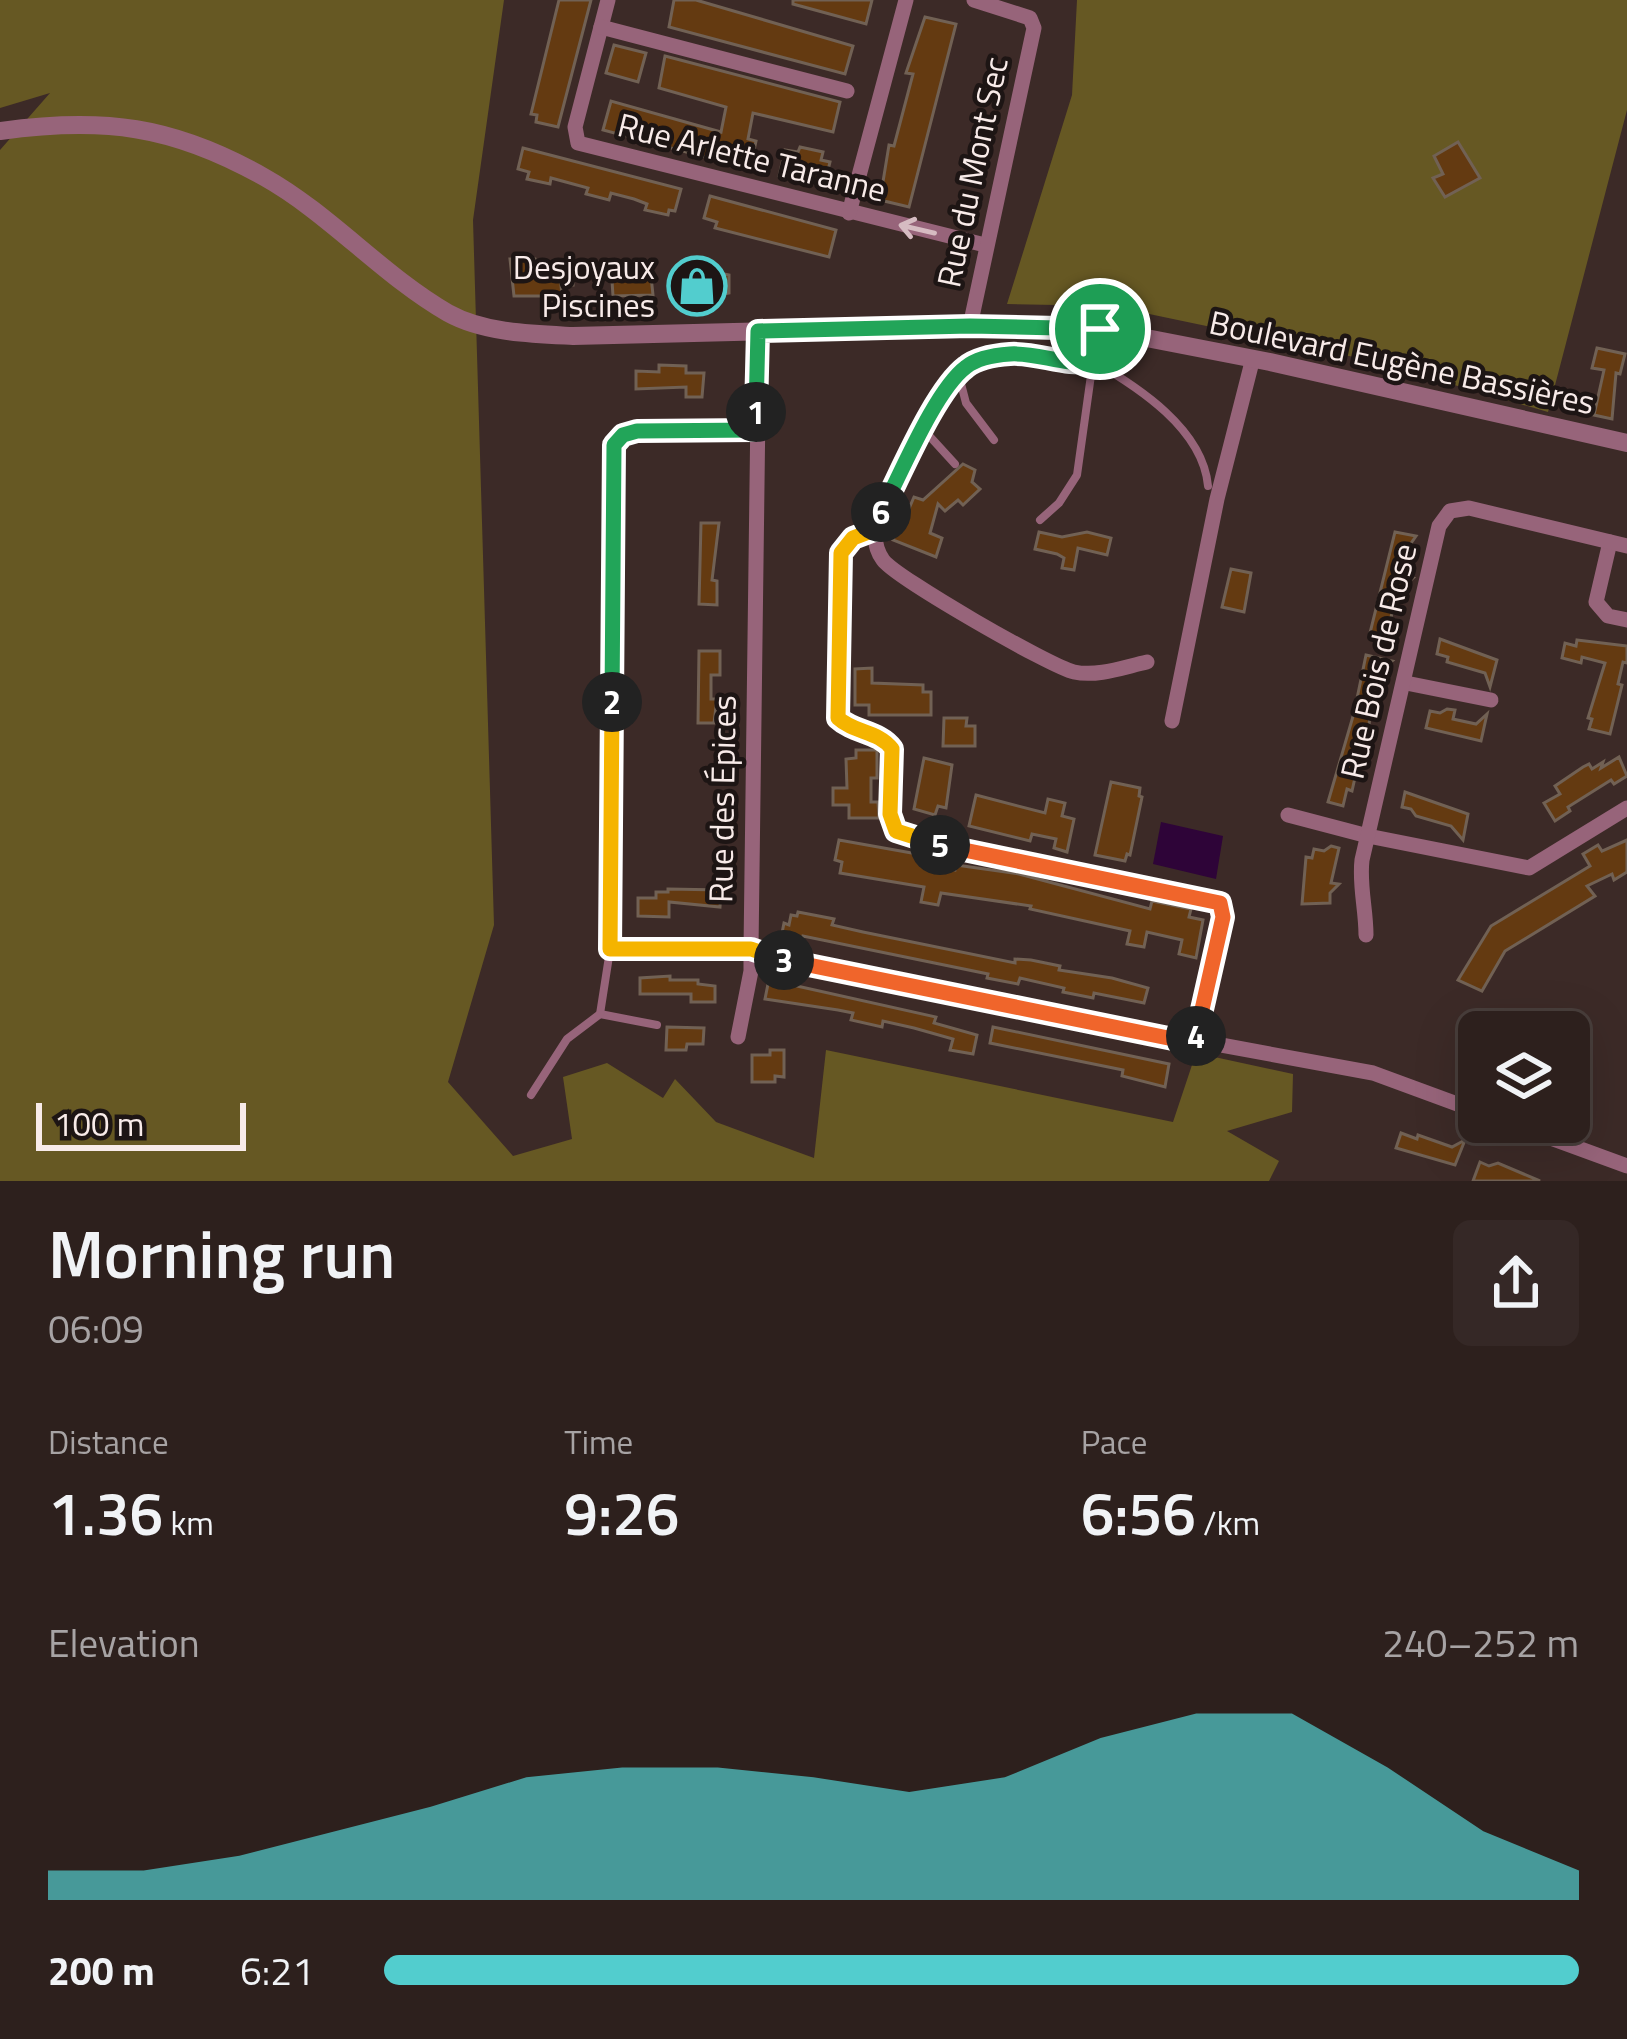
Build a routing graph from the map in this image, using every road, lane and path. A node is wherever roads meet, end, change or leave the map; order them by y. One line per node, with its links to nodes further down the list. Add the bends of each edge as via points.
1 (608, 0): 4 (street, Rue Arlette Taranne)
2 (906, 0): 7 (street)
3 (974, 0): 8 (street, Rue du Mont Sec, via 1030,18 1034,28)
4 (602, 26): 5 (street); 7 (street, Rue Arlette Taranne, via 575,127 578,143)
5 (847, 91)
6 (0, 131): 11 (street, Boulevard Eugène Bassières, via 91,123 204,147 267,179 451,315 515,333)
7 (848, 213): 8 (street, Rue Arlette Taranne, one-way to 7)
8 (985, 245): 9 (street, Rue du Mont Sec)
9 (970, 326): 10 (street, Boulevard Eugène Bassières); 11 (street, Boulevard Eugène Bassières)
10 (1100, 329): 12 (street, Boulevard Eugène Bassières); 13 (street)
11 (758, 331): 16 (street, Rue des Épices)
12 (1252, 358): 18 (street, Boulevard Eugène Bassières); 28 (street)
13 (1093, 361): 14 (street, via 1024,353 995,356); 20 (lane, via 1169,417 1192,442); 21 (lane, via 1077,475)
14 (959, 374): 15 (street); 17 (lane, via 966,403)
15 (922, 428): 19 (lane); 22 (street)
16 (756, 430): 33 (street, via 637,431 614,445); 34 (street, Rue des Épices)
17 (994, 440)
18 (1627, 443)
19 (956, 464)
20 (1208, 486)
21 (1040, 520)
22 (874, 530): 25 (street, via 884,561 1036,656 1093,674); 38 (street, via 841,553 837,712 842,723 892,749 896,831 1220,903)
23 (1618, 544): 24 (street, via 1596,602 1608,616); 26 (street, Rue Bois de Rose, via 1469,508 1450,512 1439,526)
24 (1627, 620)
25 (1147, 662)
26 (1406, 682): 27 (street); 31 (street, Rue Bois de Rose)
27 (1492, 700)
28 (1172, 721)
29 (1627, 808): 31 (street, via 1529,868)
30 (1288, 815): 31 (street)
31 (1368, 836): 32 (street, Rue Bois de Rose, via 1360,879)
32 (1366, 935)
33 (610, 949): 34 (street); 35 (lane)
34 (751, 949): 37 (street); 38 (street, Rue des Épices)
35 (600, 1014): 36 (lane); 39 (lane, via 566,1040)
36 (656, 1025)
37 (738, 1037)
38 (1194, 1040): 40 (street, Rue des Épices, via 1373,1073)
39 (531, 1095)
40 (1458, 1104)
41 (1564, 1143): 42 (street)
42 (1627, 1166)

